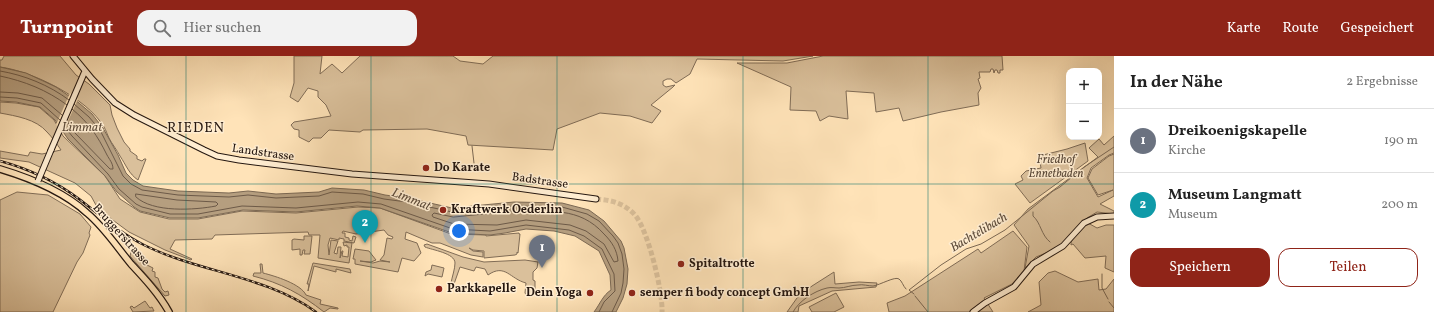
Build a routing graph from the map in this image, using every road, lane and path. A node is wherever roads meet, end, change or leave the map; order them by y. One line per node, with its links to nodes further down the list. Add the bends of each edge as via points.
1 (73, 56): 2 (main road, Landstrasse)
2 (85, 71): 4 (main road, bridge); 5 (main road, Landstrasse, via 123,108 217,156 335,172)
3 (0, 169): 4 (main road, Bruggerstrasse)
4 (37, 182): 8 (main road, Bruggerstrasse, via 87,212 147,282)
5 (484, 184): 6 (main road, Badstrasse)
6 (595, 199)
7 (1114, 216): 9 (main road, via 1097,217 1084,223 1063,246 1033,264 1014,286)
8 (169, 312)
9 (973, 312)

